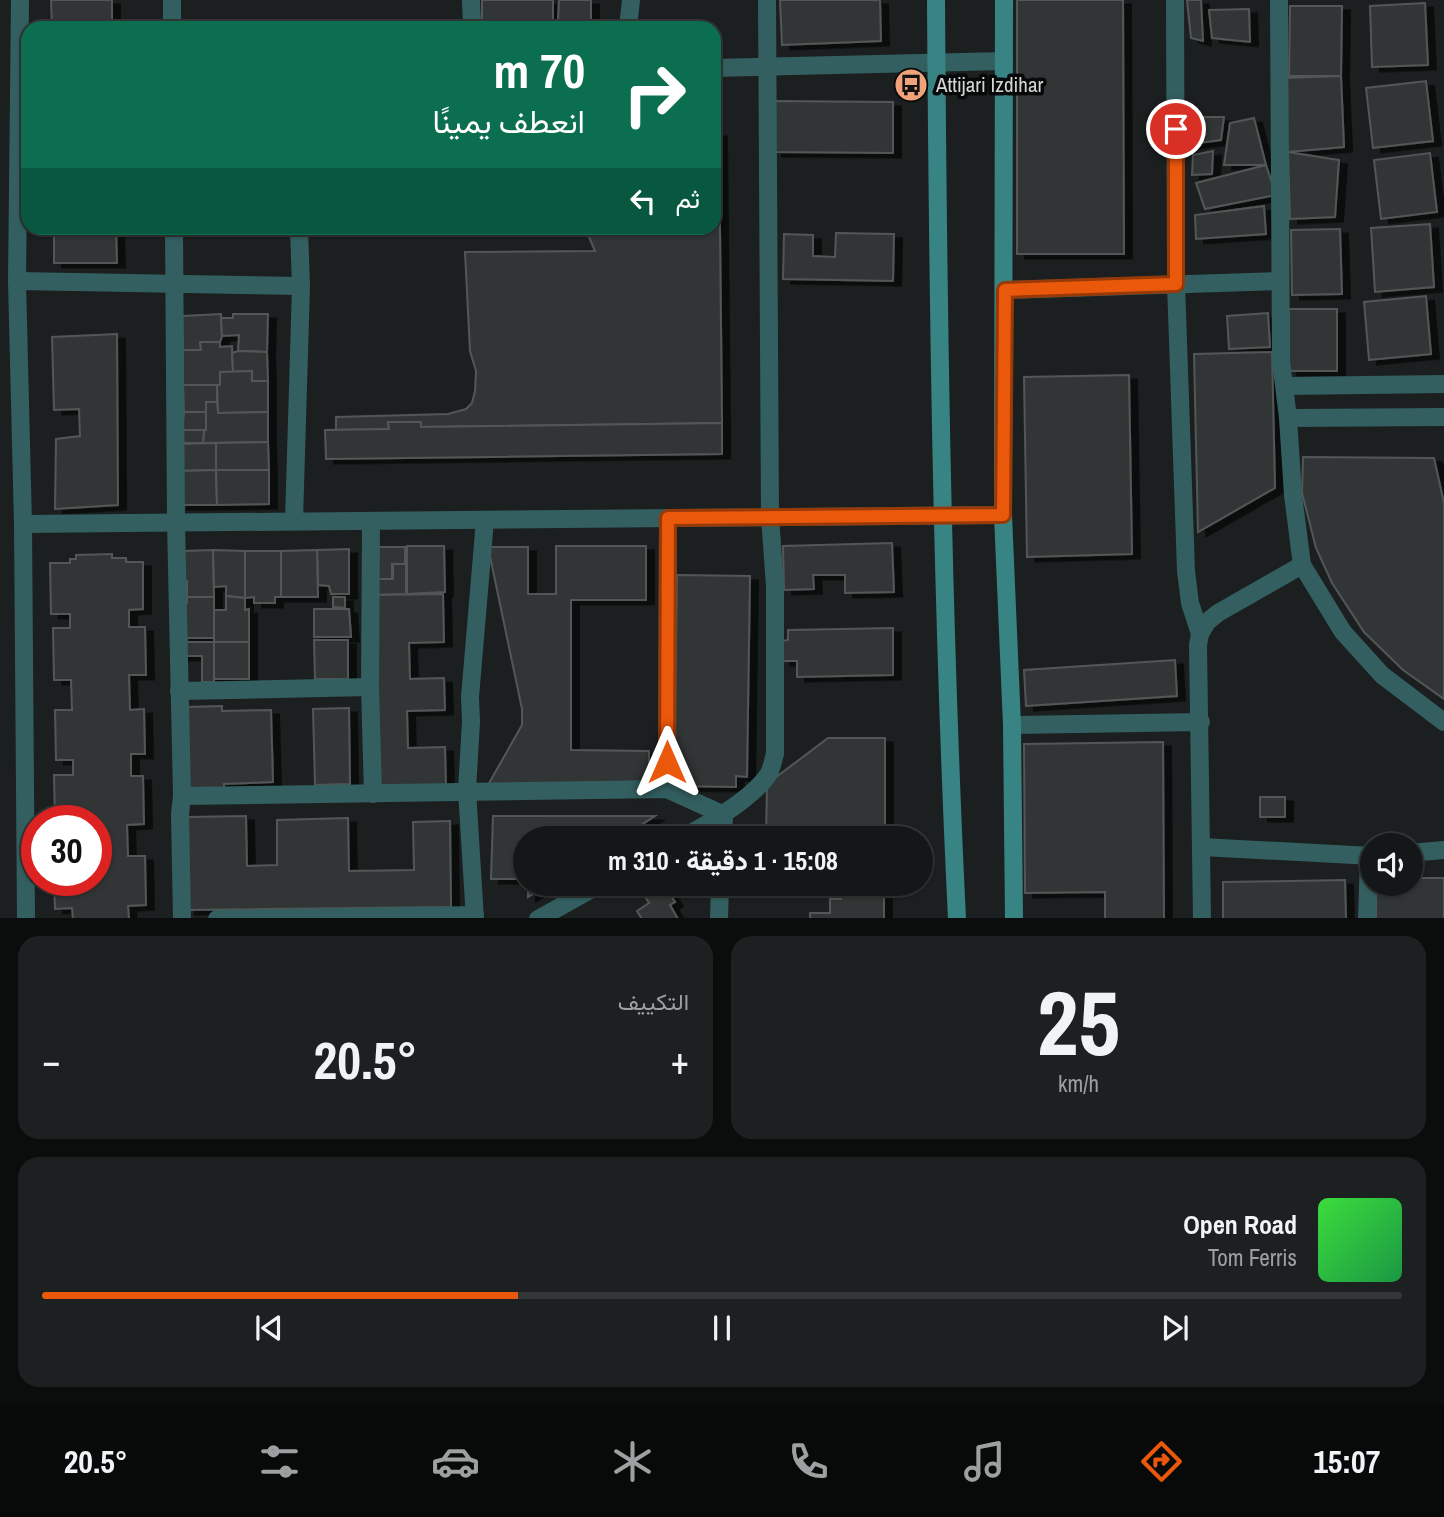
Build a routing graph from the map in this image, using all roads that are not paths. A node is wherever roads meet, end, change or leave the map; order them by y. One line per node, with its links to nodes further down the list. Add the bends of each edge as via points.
1 (20, 0): 19 (street)
2 (172, 0): 10 (street)
3 (471, 0): 11 (street)
4 (631, 0): 12 (street)
5 (767, 0): 15 (street)
6 (936, 0): 13 (main road)
7 (1004, 0): 14 (main road)
8 (1175, 0): 22 (street)
9 (1279, 0): 20 (street)
10 (173, 21)
11 (471, 21)
12 (629, 21)
13 (936, 61): 14 (street); 15 (street); 29 (main road)
14 (1004, 61): 24 (main road)
15 (767, 67): 16 (street); 31 (street)
16 (721, 68)
17 (174, 235): 21 (street)
18 (299, 235): 23 (street)
19 (18, 281): 21 (street); 37 (street)
20 (1280, 281): 22 (street); 26 (street)
21 (174, 284): 23 (street); 36 (street)
22 (1176, 284): 24 (street); 39 (street, via 1187,587)
23 (301, 286): 35 (street)
24 (1005, 290): 30 (main road)
25 (1444, 384): 26 (street)
26 (1285, 386): 28 (street)
27 (1444, 417): 28 (street)
28 (1288, 418): 38 (street)
29 (941, 515): 30 (street); 31 (street); 65 (main road)
30 (1003, 515): 44 (main road)
31 (771, 517): 32 (street); 49 (street, via 775,754 769,774)
32 (668, 518): 33 (street); 45 (street)
33 (485, 520): 34 (street); 46 (street)
34 (371, 521): 35 (street); 40 (street)
35 (294, 522): 36 (street)
36 (176, 523): 37 (street); 41 (street)
37 (23, 524): 60 (street)
38 (1302, 565): 39 (street, via 1218,612); 43 (street, via 1343,632 1382,675)
39 (1200, 634): 42 (street)
40 (370, 687): 41 (street); 47 (street)
41 (179, 691): 48 (street)
42 (1201, 722): 44 (street); 52 (street)
43 (1444, 722)
44 (1012, 725): 66 (main road)
45 (667, 789): 46 (street); 49 (street)
46 (467, 790): 47 (street); 59 (street)
47 (373, 794): 48 (street)
48 (182, 796): 61 (street)
49 (724, 815): 50 (street); 51 (street)
50 (704, 826)
51 (724, 826)
52 (1202, 846): 55 (street); 67 (street)
53 (1444, 850): 54 (street)
54 (1423, 852)
55 (1360, 855)
56 (579, 896): 63 (street)
57 (720, 896): 64 (street)
58 (1368, 896): 68 (street)
59 (475, 917): 62 (street)
60 (26, 918)
61 (182, 918)
62 (346, 918)
63 (540, 918)
64 (719, 918)
65 (957, 918)
66 (1013, 918)
67 (1202, 918)
68 (1367, 918)

